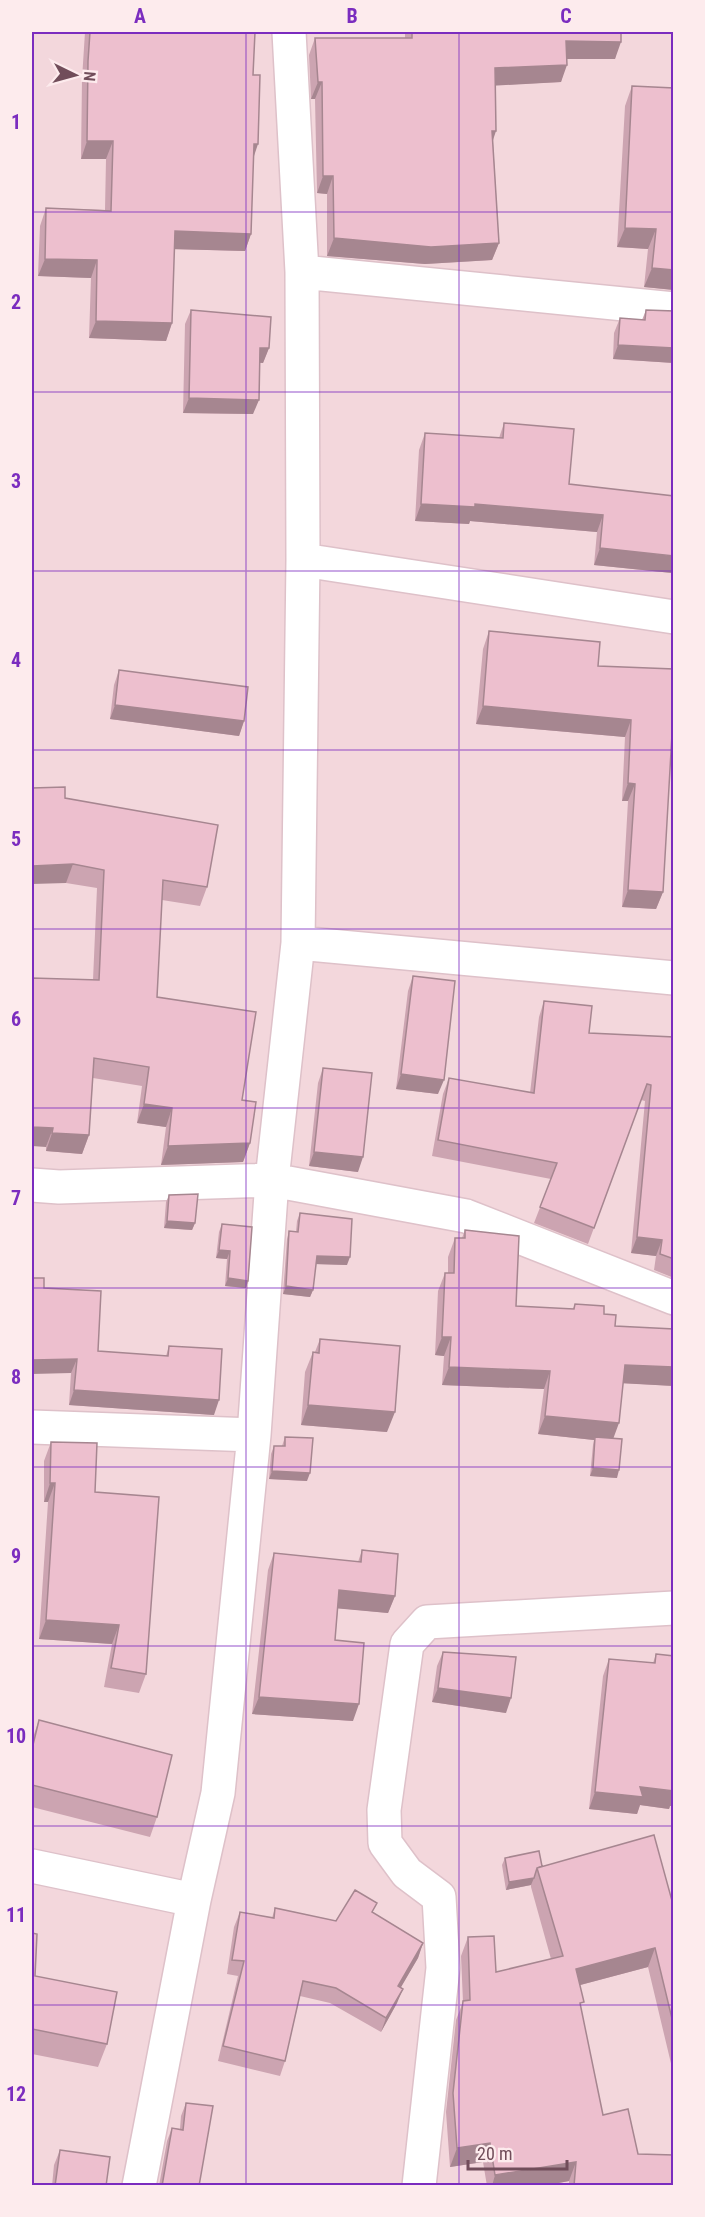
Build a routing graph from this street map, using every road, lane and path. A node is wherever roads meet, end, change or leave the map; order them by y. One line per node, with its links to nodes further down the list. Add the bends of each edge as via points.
1 (289, 32): 2 (street)
2 (302, 272): 3 (street); 4 (street)
3 (674, 309)
4 (303, 560): 5 (street); 6 (street)
5 (674, 617)
6 (298, 943): 7 (street); 8 (street)
7 (674, 978)
8 (272, 1180): 9 (street); 10 (street, via 466,1216); 12 (street)
9 (32, 1185)
10 (674, 1298)
11 (32, 1427): 12 (street)
12 (254, 1435): 15 (street, via 218,1793)
13 (674, 1608): 17 (street, via 427,1622 407,1644 384,1809 385,1843 407,1873 440,1898 443,1968)
14 (32, 1866): 15 (street)
15 (194, 1900): 16 (street)
16 (139, 2186)
17 (419, 2186)

